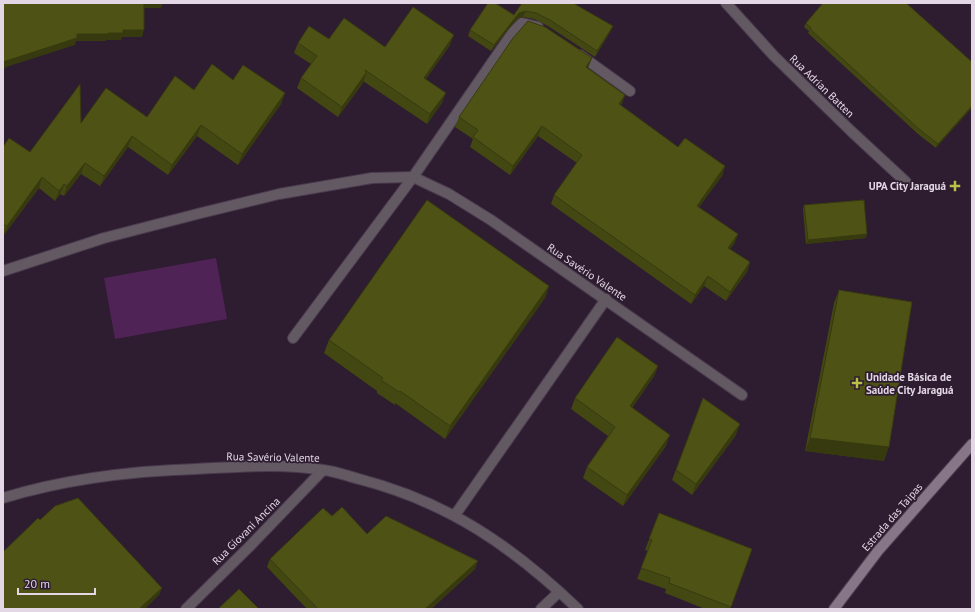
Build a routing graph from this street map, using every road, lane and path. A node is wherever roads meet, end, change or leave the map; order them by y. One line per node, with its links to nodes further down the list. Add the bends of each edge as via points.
1 (725, 4): 6 (street, Rua Adrian Batten, via 850,131)
2 (550, 34): 5 (street, via 533,25 522,23 504,44)
3 (572, 49): 4 (street)
4 (630, 91)
5 (413, 177): 7 (street, Rua Savério Valente, via 372,178 279,194 104,238); 8 (street, Rua Savério Valente, via 449,194 491,220); 9 (street)
6 (906, 182)
7 (3, 271)
8 (606, 299): 10 (street, Rua Savério Valente); 14 (street)
9 (293, 338)
10 (742, 395)
11 (972, 444): 19 (main road, Estrada das Taipas, via 878,551)
12 (323, 470): 13 (street, Rua Savério Valente, via 229,467 127,472 32,489); 14 (street, Rua Savério Valente, via 414,496); 16 (street, Rua Giovani Ancina)
13 (3, 498)
14 (455, 515): 15 (street, Rua Savério Valente, via 524,562)
15 (559, 592): 17 (street); 18 (street, Rua Savério Valente)
16 (186, 609)
17 (542, 609)
18 (578, 609)
19 (834, 609)

